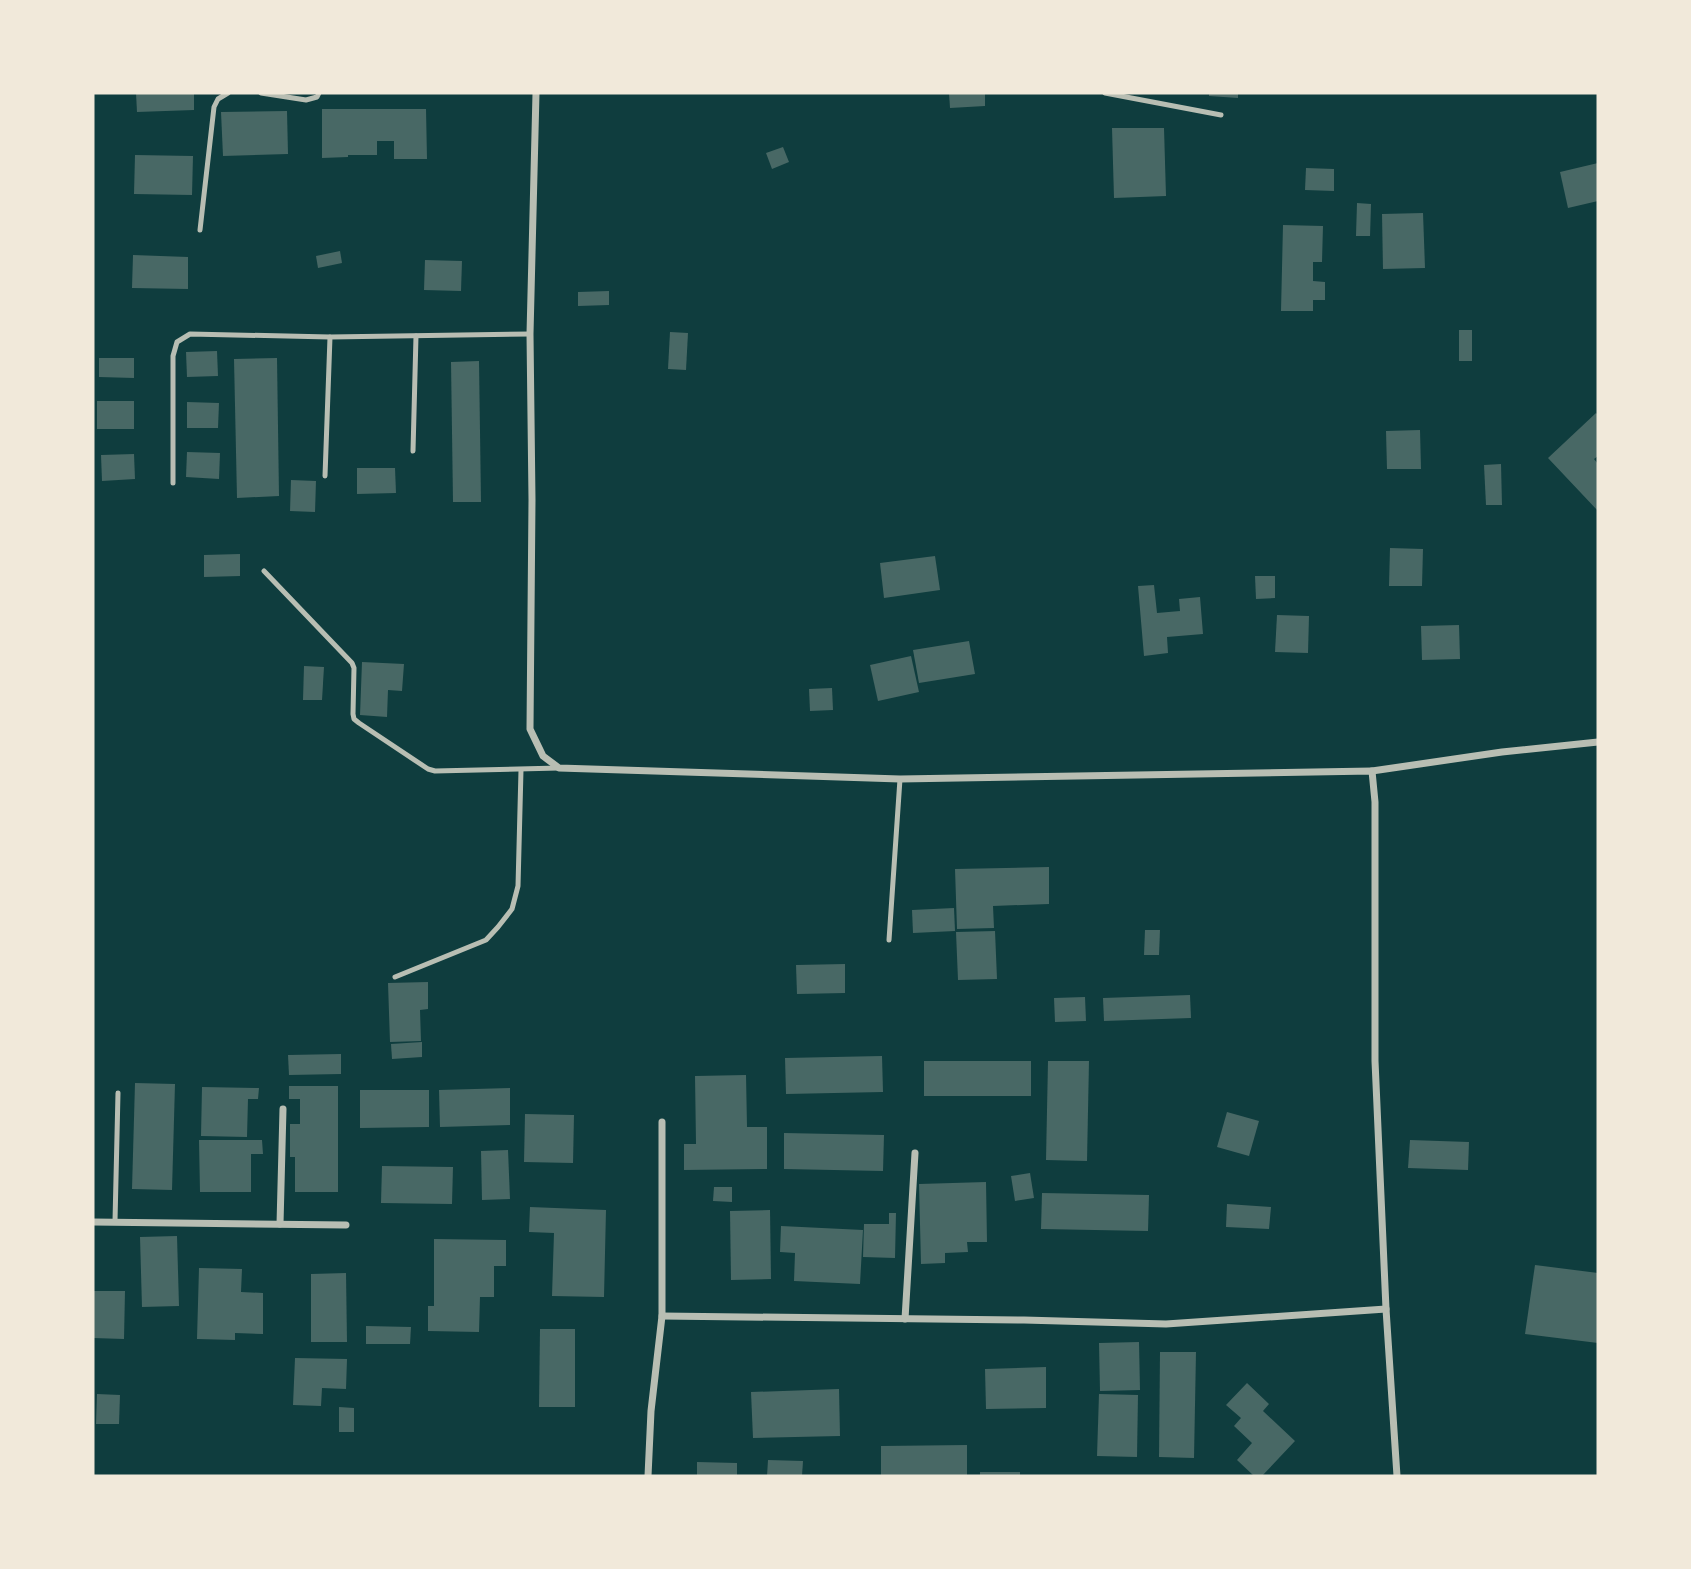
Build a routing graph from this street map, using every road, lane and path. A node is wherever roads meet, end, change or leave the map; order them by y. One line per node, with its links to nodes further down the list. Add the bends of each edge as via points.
1 (228, 93): 7 (lane, via 214,107)
2 (261, 93): 3 (lane, via 306,100)
3 (319, 93)
4 (536, 93): 8 (street)
5 (1105, 93): 6 (lane)
6 (1221, 116)
7 (200, 230)
8 (530, 334): 9 (lane); 16 (street, via 530,729 543,756)
9 (416, 336): 10 (lane); 11 (lane)
10 (330, 337): 12 (lane); 13 (lane, via 190,334 177,342 173,356)
11 (413, 451)
12 (325, 476)
13 (173, 483)
14 (264, 571): 17 (lane, via 352,663 353,714 359,723 435,771)
15 (1598, 742): 18 (street)
16 (559, 768): 17 (lane); 19 (street)
17 (521, 769): 21 (lane, via 518,886 512,909 486,940)
18 (1372, 771): 19 (street); 30 (street, via 1375,1061)
19 (900, 779): 20 (lane)
20 (890, 940)
21 (395, 977)
22 (118, 1093): 26 (lane)
23 (282, 1109): 28 (street)
24 (662, 1122): 31 (street)
25 (915, 1153): 32 (street)
26 (115, 1221): 27 (street); 28 (street)
27 (93, 1222)
28 (280, 1224): 29 (street)
29 (346, 1225)
30 (1386, 1309): 32 (street, via 1166,1324); 34 (street)
31 (662, 1316): 32 (street); 33 (street)
32 (905, 1319)
33 (648, 1476)
34 (1397, 1476)

